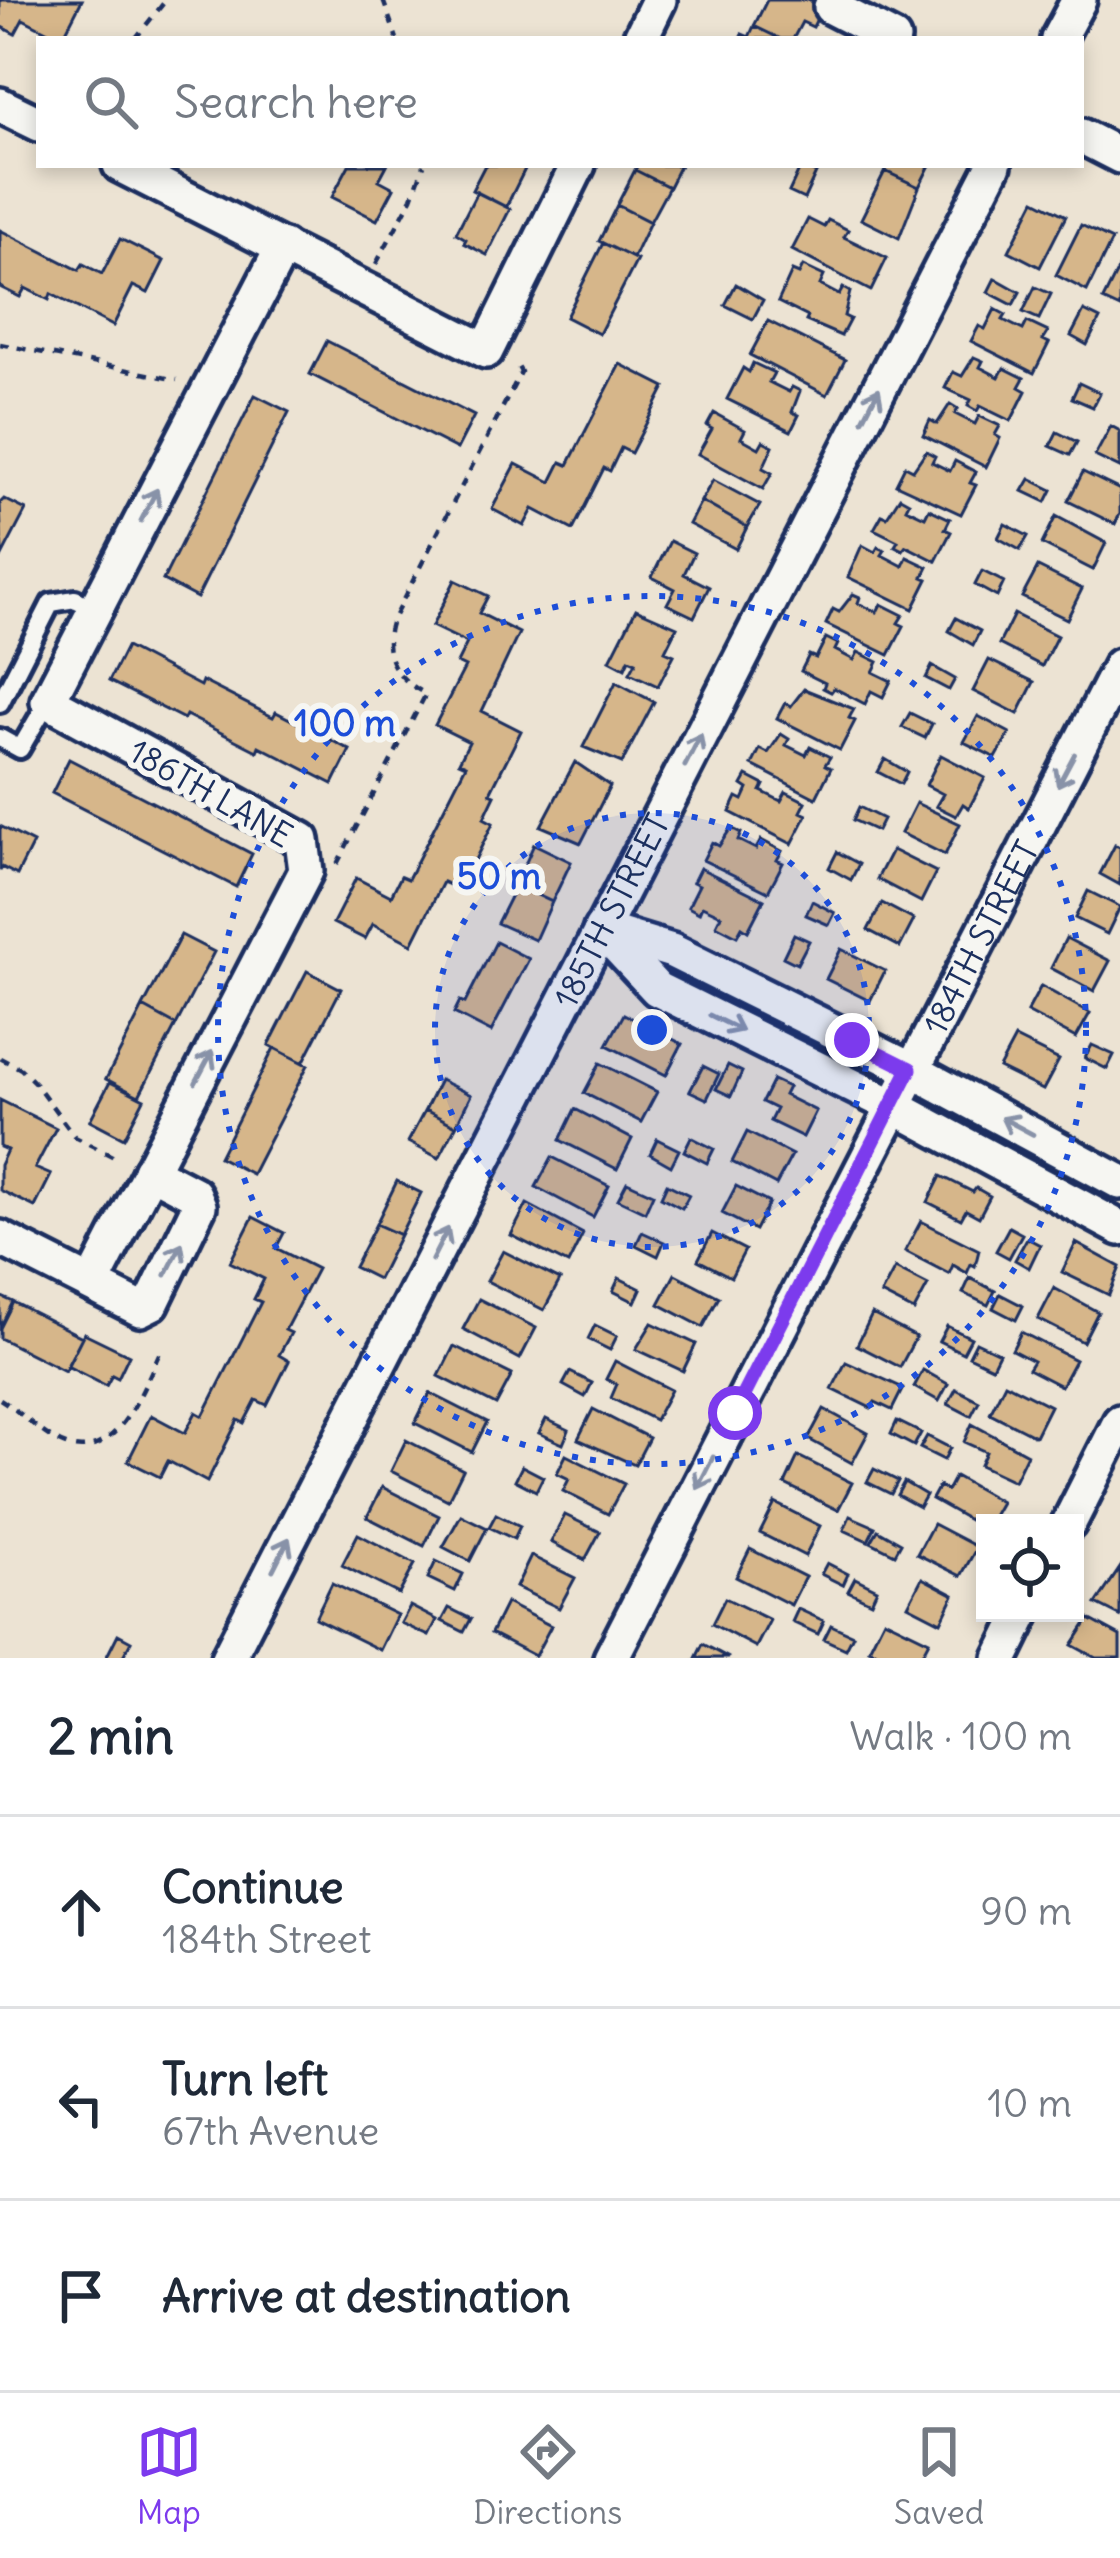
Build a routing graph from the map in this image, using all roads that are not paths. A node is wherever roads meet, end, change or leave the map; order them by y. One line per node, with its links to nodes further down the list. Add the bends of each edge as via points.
1 (659, 0): 4 (street)
2 (1078, 0): 6 (street)
3 (831, 7): 5 (street)
4 (641, 36)
5 (887, 36)
6 (1060, 36)
7 (0, 105): 8 (street)
8 (36, 123)
9 (1084, 138): 10 (street)
10 (1120, 156)
11 (126, 168): 14 (street)
12 (576, 168): 14 (street, via 485,351)
13 (992, 168): 20 (street, 185TH STREET, one-way to 13)
14 (283, 247): 15 (street, one-way to 14)
15 (95, 609): 17 (street); 18 (lane, via 75,599 51,603)
16 (1120, 666): 21 (street, 184TH STREET, one-way to 21)
17 (48, 701): 19 (lane, via 20,749); 23 (street, 186TH LANE, one-way to 17, via 306,871 302,841)
18 (0, 703)
19 (0, 738)
20 (602, 929): 21 (street, via 672,951); 22 (street, one-way to 22, via 657,989); 31 (street, 185TH STREET, one-way to 20)
21 (910, 1069): 22 (street, 184TH STREET); 24 (street, one-way to 21)
22 (891, 1105): 25 (street); 32 (street, 184TH STREET, one-way to 32)
23 (140, 1168): 27 (street, 186TH LANE); 27 (street, one-way to 23, via 140,1309 152,1304 199,1206 194,1194)
24 (1120, 1181)
25 (1120, 1228)
26 (0, 1238): 27 (street)
27 (92, 1284)
28 (1120, 1422): 29 (street)
29 (1074, 1514)
30 (1018, 1622): 33 (street)
31 (228, 1658)
32 (611, 1658)
33 (1000, 1658)

